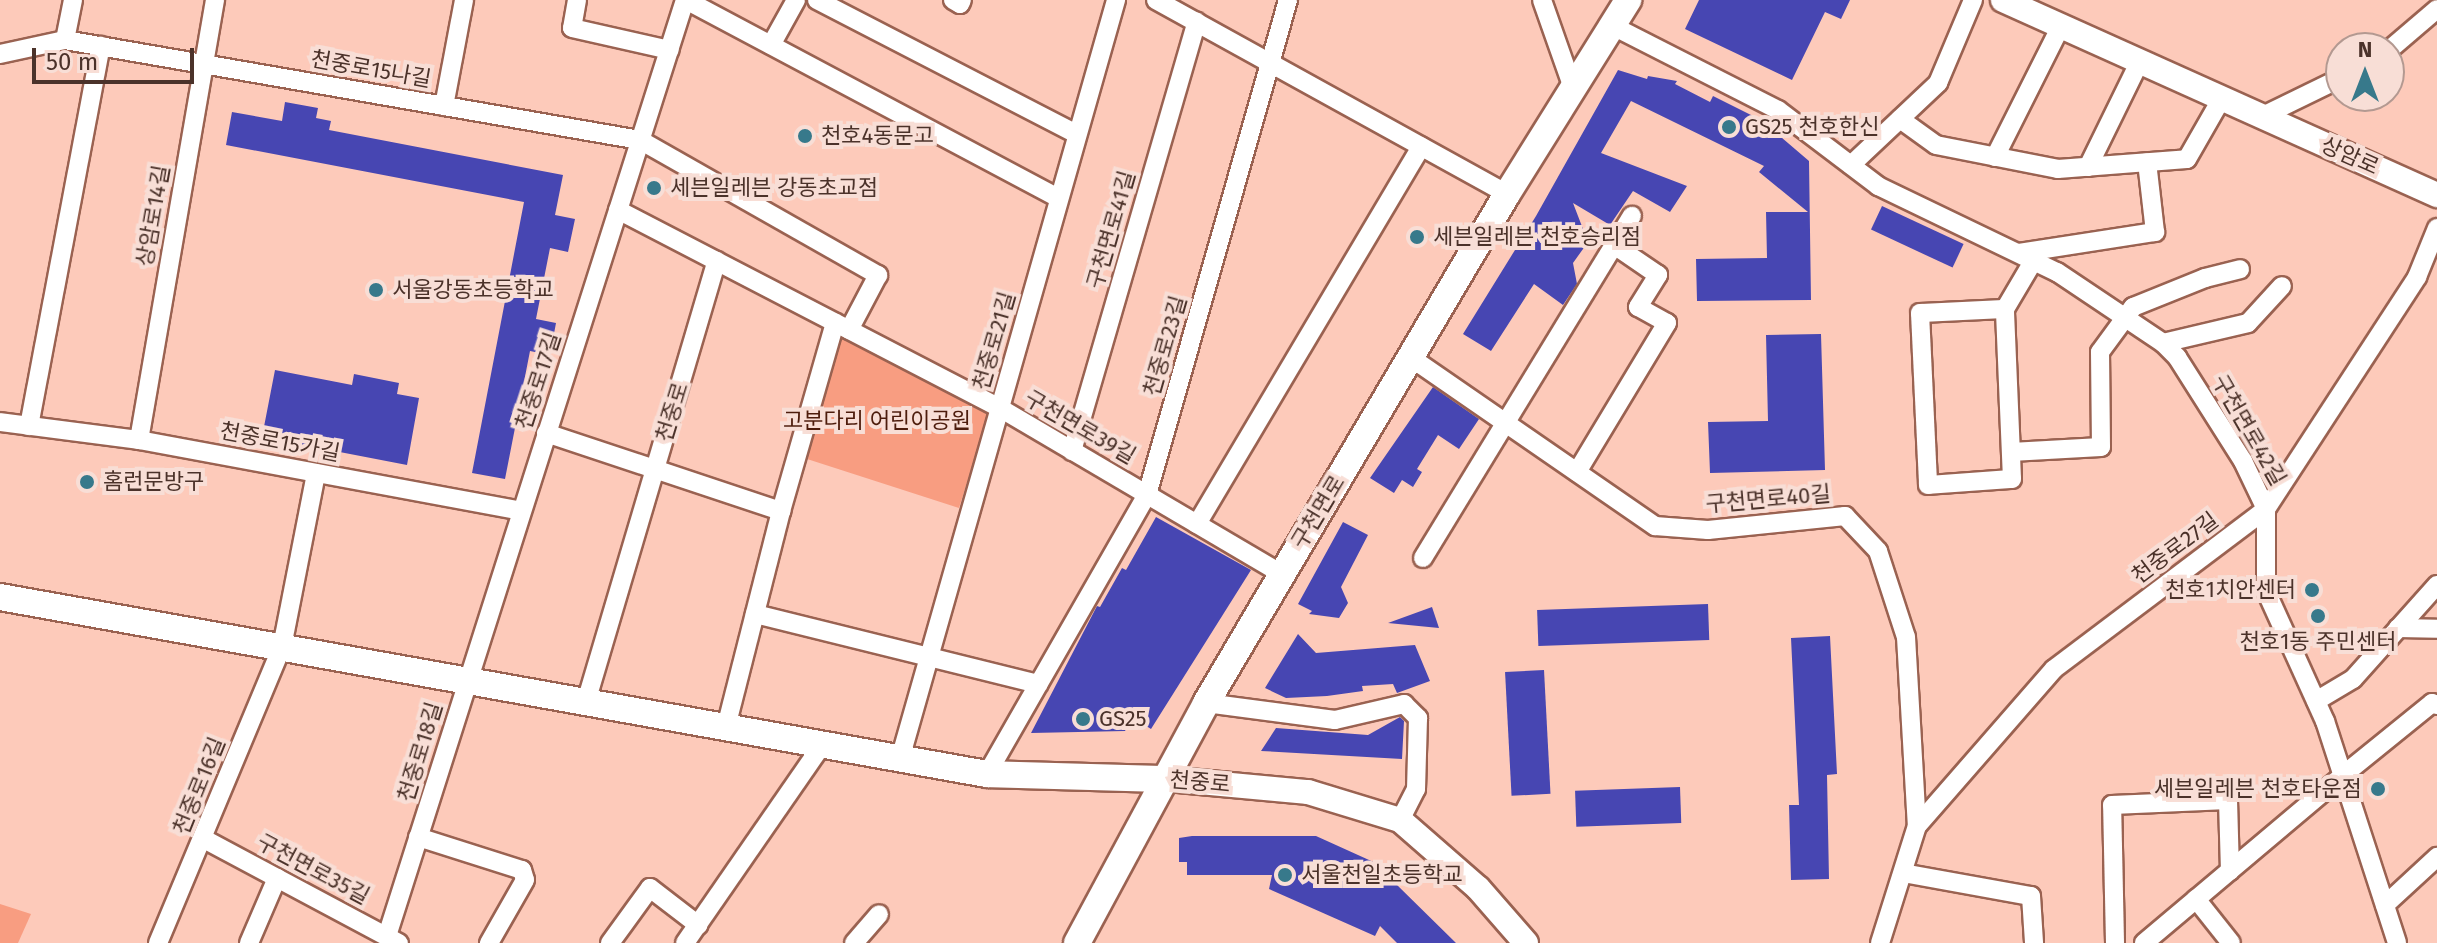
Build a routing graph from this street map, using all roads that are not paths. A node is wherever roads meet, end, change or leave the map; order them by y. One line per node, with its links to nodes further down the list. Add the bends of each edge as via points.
1 (73, 0): 22 (street)
2 (215, 0): 29 (street, 상암로14길)
3 (464, 0): 33 (street)
4 (577, 0): 25 (street, via 572,28)
5 (686, 0): 23 (street, 천중로17길); 25 (street, 천중로17길)
6 (796, 0): 23 (street)
7 (817, 0): 36 (street)
8 (953, 0): 9 (street)
9 (962, 0)
10 (1116, 0): 36 (street, 천중로21길)
11 (1156, 0): 18 (street)
12 (1288, 0): 28 (street, 천중로23길)
13 (1542, 0): 31 (street)
14 (1628, 0): 19 (main road, 구천면로)
15 (1973, 0): 35 (street, via 1938,83)
16 (2003, 0): 20 (street, 상암로)
17 (2437, 9): 21 (street)
18 (1197, 22): 28 (street); 65 (street, 구천면로41길)
19 (1613, 26): 31 (main road, 구천면로); 41 (street, 구천면로42길, via 1778,110)
20 (2061, 26): 27 (street, 상암로); 39 (street)
21 (2405, 36)
22 (65, 40): 24 (street, 천중로15나길); 26 (street, 천중로15나길)
23 (771, 45): 45 (street, 천중로17길)
24 (101, 46): 29 (street, 천중로15나길); 62 (street)
25 (670, 50): 37 (street, 천중로17길)
26 (0, 54)
27 (2140, 61): 32 (street, 상암로); 42 (street)
28 (1270, 63): 38 (street); 70 (street, 천중로23길)
29 (203, 64): 33 (street, 천중로15나길); 64 (street, 상암로14길)
30 (2325, 86): 34 (street)
31 (1573, 88): 44 (main road, 구천면로)
32 (2222, 98): 34 (street, 상암로); 40 (street, via 2187,159)
33 (444, 106): 37 (street, 천중로15나길)
34 (2263, 116): 43 (street, 상암로)
35 (1900, 119): 39 (street, via 1936,145); 41 (street)
36 (1077, 134): 45 (street, 천중로21길)
37 (640, 140): 46 (street, 천중로17길); 56 (street, via 878,275)
38 (1421, 146): 44 (street); 74 (street)
39 (1995, 157): 42 (street, via 2058,169)
40 (2147, 162): 42 (street); 50 (street, via 2155,232)
41 (1851, 165): 50 (street, 구천면로42길, via 1878,186)
42 (2088, 167)
43 (2436, 193)
44 (1507, 194): 58 (main road, 구천면로)
45 (1059, 198): 59 (street, 천중로21길)
46 (618, 210): 51 (street, 구천면로39길); 63 (street, 천중로17길)
47 (1632, 216): 49 (street)
48 (2437, 228): 71 (street, 천중로27길, via 2417,277)
49 (1614, 245): 60 (street); 68 (street, via 1658,275 1638,307 1667,323)
50 (2026, 257): 54 (street); 55 (street, 구천면로42길)
51 (717, 261): 56 (street, 구천면로39길); 67 (street, 천중로)
52 (2240, 269): 55 (street, via 2133,307)
53 (2282, 286): 57 (street, via 2248,323)
54 (2005, 309): 66 (street); 66 (street, via 1920,313 1928,485 2012,479)
55 (2124, 319): 57 (street, 구천면로42길); 66 (street, via 2100,352 2101,447)
56 (842, 326): 59 (street, 구천면로39길); 73 (street)
57 (2163, 343): 71 (street, 구천면로42길, via 2243,461)
58 (1410, 357): 60 (street, 구천면로40길); 76 (main road, 구천면로)
59 (1000, 408): 65 (street, 구천면로39길); 83 (street, 천중로21길)
60 (1504, 421): 68 (street, 구천면로40길); 75 (street)
61 (0, 422): 62 (street, 천중로15가길)
62 (29, 426): 64 (street, 천중로15가길)
63 (546, 433): 67 (street); 72 (street, 천중로17길)
64 (139, 440): 69 (street, 천중로15가길)
65 (1072, 451): 70 (street, 구천면로39길)
66 (2011, 452)
67 (654, 470): 73 (street); 87 (street, 천중로)
68 (1577, 472): 97 (street, 구천면로40길, via 1655,526 1708,530 1845,516 1878,551 1906,637)
69 (316, 473): 72 (street, 천중로15가길); 82 (street)
70 (1147, 495): 74 (street, 구천면로39길); 85 (street, 천중로23길)
71 (2266, 509): 86 (street, 구천면로42길, via 2266,591); 97 (street, 천중로27길, via 2054,669)
72 (521, 511): 84 (street, 천중로17길)
73 (781, 511): 79 (street)
74 (1197, 524): 76 (street, 구천면로39길)
75 (1423, 558)
76 (1282, 574): 88 (main road, 구천면로)
77 (2437, 585): 80 (street)
78 (0, 597): 82 (main road, 천중로)
79 (755, 614): 83 (street); 90 (street)
80 (2398, 628): 81 (street); 86 (street, via 2353,679)
81 (2437, 629)
82 (282, 647): 84 (main road, 천중로); 99 (street, 천중로16길)
83 (930, 655): 85 (street); 92 (street, 천중로21길)
84 (467, 681): 87 (main road, 천중로); 98 (street, 천중로18길)
85 (1038, 684): 93 (street, 천중로23길)
86 (2316, 701): 94 (street, 구천면로42길)
87 (586, 702): 90 (main road, 천중로)
88 (1206, 703): 95 (main road, 구천면로); 96 (street, via 1335,720 1404,704 1418,718 1417,775 1416,789)
89 (2437, 705): 94 (street, via 2432,703)
90 (726, 727): 91 (main road, 천중로)
91 (822, 745): 92 (main road, 천중로); 107 (street)
92 (900, 759): 93 (main road, 천중로)
93 (987, 774): 95 (main road, 천중로)
94 (2342, 776): 101 (street); 105 (street, 구천면로42길)
95 (1167, 779): 96 (street, 천중로, via 1308,792); 115 (main road, 구천면로)
96 (1400, 820): 116 (street, 천중로, via 1478,888)
97 (1917, 826): 102 (street, 천중로27길)
98 (418, 837): 108 (street, 천중로18길); 111 (street, 천중로18길, via 522,870 525,880)
99 (204, 839): 103 (street, 구천면로35길); 109 (street, 천중로16길)
100 (2437, 857): 105 (street)
101 (2230, 871): 104 (street); 119 (street, via 2228,800 2112,805)
102 (1903, 873): 117 (street, 천중로27길); 118 (street, via 2031,896)
103 (277, 878): 108 (street, 구천면로35길); 110 (street)
104 (2196, 899): 120 (street); 121 (street)
105 (2385, 905): 122 (street, 구천면로42길)
106 (879, 914): 114 (street)
107 (698, 925): 112 (street, via 650,888); 113 (street)
108 (393, 939)
109 (158, 943)
110 (249, 943)
111 (489, 943)
112 (610, 943)
113 (685, 943)
114 (854, 943)
115 (1077, 943)
116 (1526, 943)
117 (1880, 943)
118 (2034, 943)
119 (2115, 943)
120 (2144, 943)
121 (2231, 943)
122 (2397, 943)

